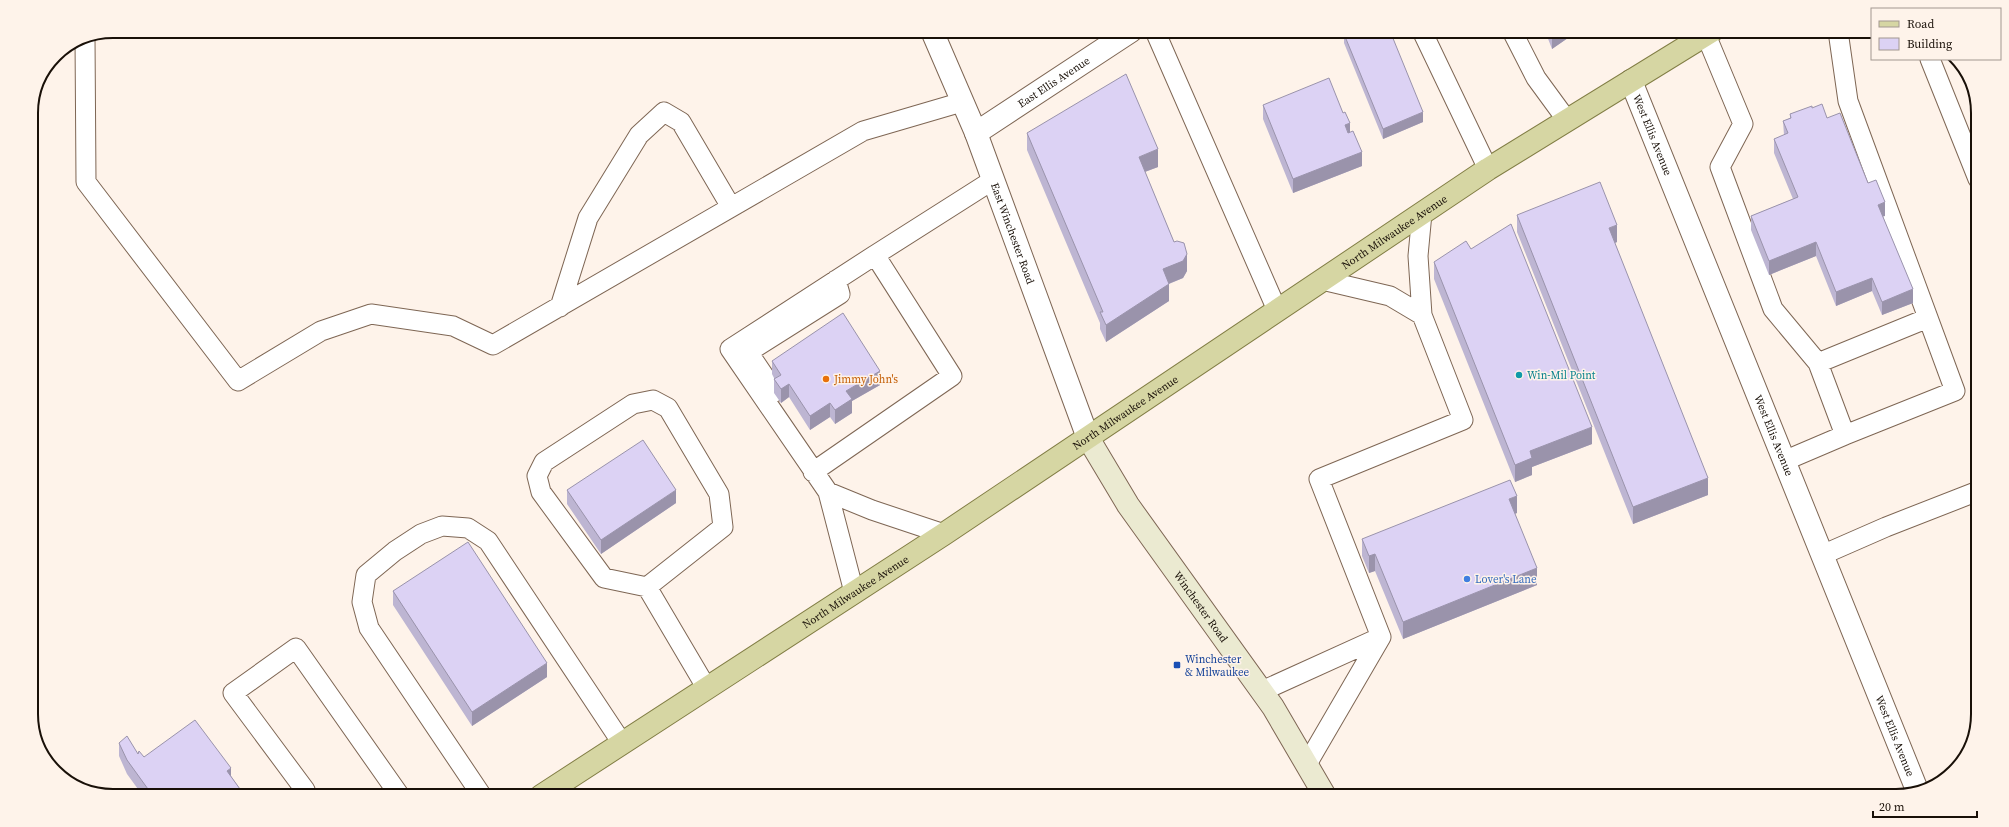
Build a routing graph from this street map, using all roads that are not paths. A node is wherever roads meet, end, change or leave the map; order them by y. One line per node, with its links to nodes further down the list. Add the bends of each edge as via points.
1 (935, 38): 12 (street, East Winchester Road)
2 (1120, 38): 14 (street, East Ellis Avenue)
3 (1158, 38): 24 (lane)
4 (1425, 38): 16 (lane)
5 (1516, 38): 13 (lane, via 1536,78)
6 (1696, 38): 11 (main road, North Milwaukee Avenue)
7 (1704, 38): 27 (lane, via 1743,124 1720,167 1773,309)
8 (1839, 38): 26 (lane, via 1848,101)
9 (85, 44): 23 (lane, via 86,182 238,380 321,331 371,314 453,326 493,345)
10 (1930, 60): 15 (lane)
11 (1631, 81): 13 (main road, North Milwaukee Avenue); 30 (street, West Ellis Avenue)
12 (962, 102): 14 (street, East Winchester Road); 18 (lane, via 863,131)
13 (1566, 119): 16 (main road, North Milwaukee Avenue)
14 (976, 133): 17 (street, East Winchester Road)
15 (1971, 160)
16 (1488, 169): 19 (main road, North Milwaukee Avenue)
17 (993, 180): 20 (lane); 29 (street, East Winchester Road)
18 (731, 207): 23 (lane); 23 (lane, via 681,122 664,112 638,135 588,218)
19 (1422, 213): 22 (main road, North Milwaukee Avenue); 25 (lane, via 1418,256)
20 (875, 255): 21 (lane); 31 (lane, via 952,376)
21 (836, 280): 31 (lane, via 840,294 754,348 752,358 809,442); 31 (lane, via 730,349)
22 (1322, 280): 24 (main road, North Milwaukee Avenue); 25 (lane, via 1390,296)
23 (560, 307)
24 (1277, 310): 29 (main road, North Milwaukee Avenue)
25 (1422, 315): 38 (lane, via 1463,420 1319,479)
26 (1928, 318): 27 (lane); 28 (lane, via 1955,391)
27 (1818, 363): 28 (lane)
28 (1845, 435): 30 (lane)
29 (1088, 438): 34 (main road, North Milwaukee Avenue); 40 (main road, Winchester Road, via 1128,505)
30 (1784, 460): 35 (street, West Ellis Avenue)
31 (808, 465): 32 (lane)
32 (828, 492): 34 (lane); 37 (lane)
33 (1971, 494): 35 (lane)
34 (944, 534): 37 (main road, North Milwaukee Avenue)
35 (1822, 555): 43 (street, West Ellis Avenue)
36 (647, 587): 36 (lane, via 723,527 719,494 668,408 653,400 633,404 544,462 537,476 541,492 604,578); 39 (lane)
37 (854, 592): 39 (main road, North Milwaukee Avenue)
38 (1381, 637): 40 (lane); 42 (lane)
39 (706, 687): 41 (main road, North Milwaukee Avenue)
40 (1262, 691): 42 (main road, Winchester Road)
41 (622, 743): 46 (lane, via 488,541 468,528 442,526 421,534 366,575 362,602 369,628); 47 (main road, North Milwaukee Avenue)
42 (1307, 764): 48 (main road, Winchester Road)
43 (1915, 786)
44 (304, 789): 45 (lane, via 233,693 296,648)
45 (395, 789)
46 (477, 789)
47 (552, 789)
48 (1321, 789)

